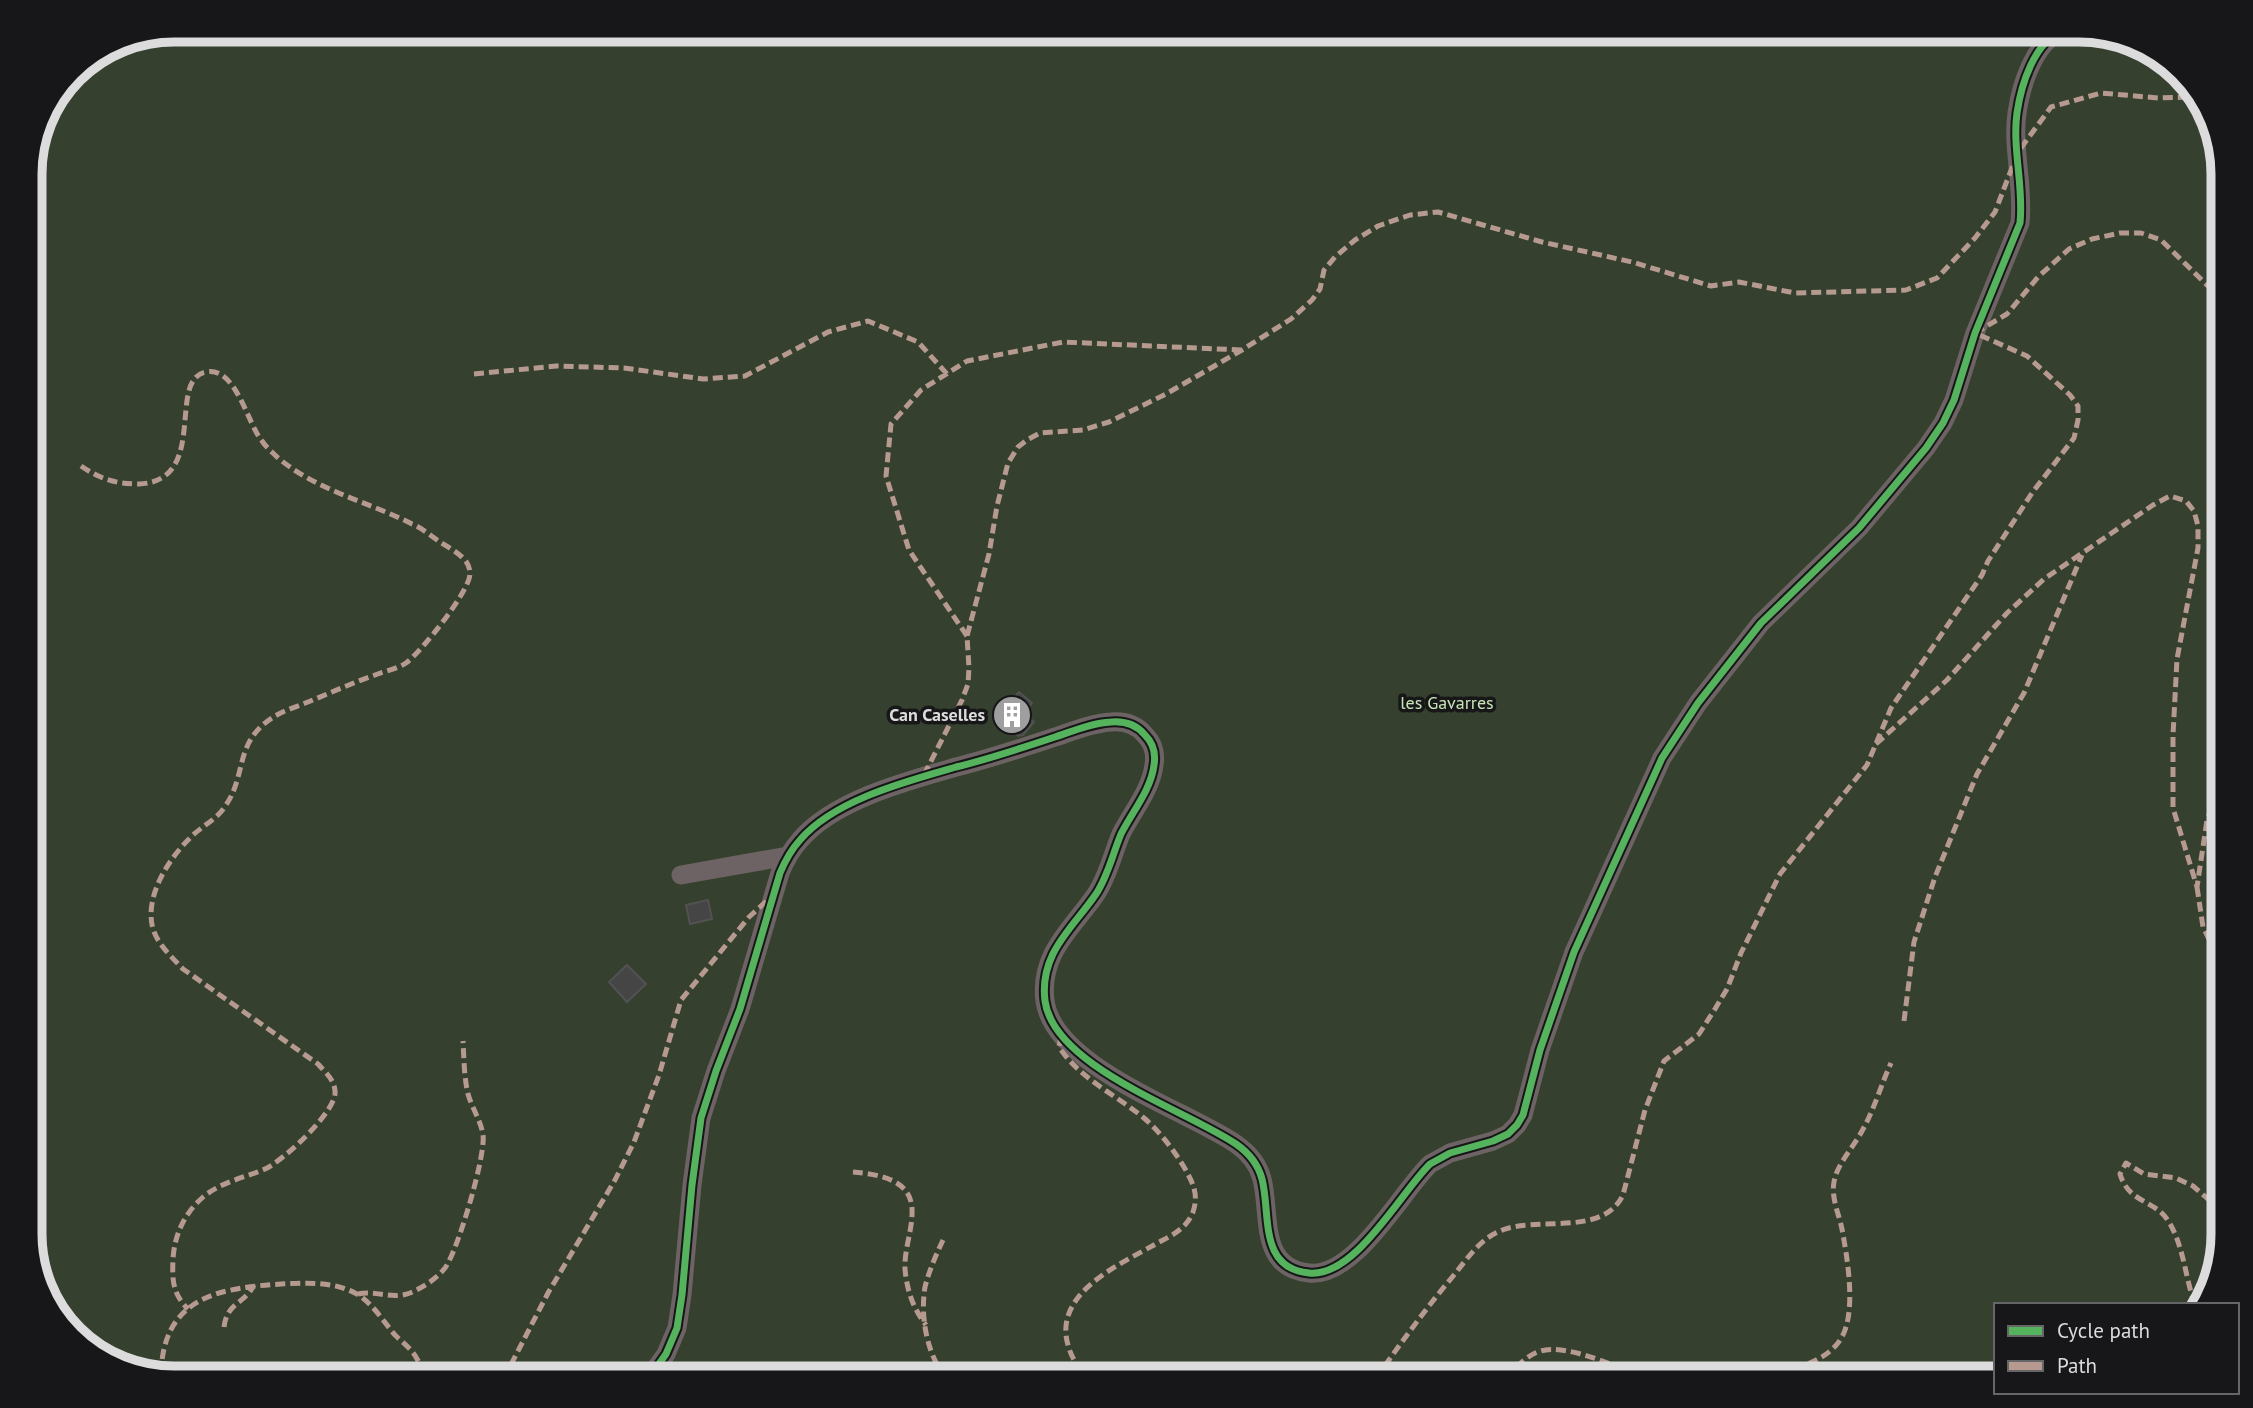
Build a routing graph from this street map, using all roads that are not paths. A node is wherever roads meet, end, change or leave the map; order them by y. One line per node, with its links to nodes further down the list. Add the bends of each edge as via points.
1 (2048, 42): 2 (street, via 2027,75 2017,114 2020,223 1943,423 1859,528 1761,624 1673,740 1574,952 1517,1125 1493,1141 1430,1164 1368,1239 1339,1265 1311,1273 1285,1263 1271,1245 1262,1181 1245,1151 1099,1067 1074,1049 1051,1021 1044,997 1056,944 1097,893 1150,783 1155,758 1152,744 1136,726 1097,723 924,775 840,809 816,824)
2 (788, 856): 3 (street); 4 (street, via 701,1118 677,1328)
3 (681, 876)
4 (658, 1366)

